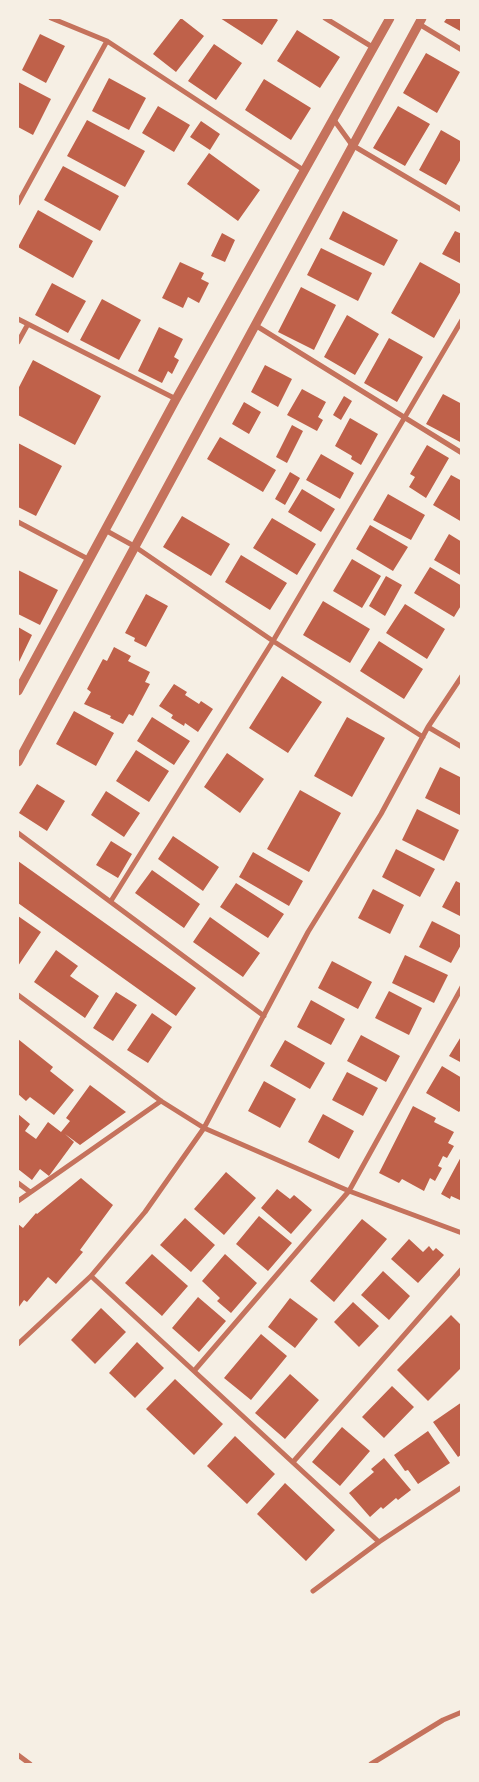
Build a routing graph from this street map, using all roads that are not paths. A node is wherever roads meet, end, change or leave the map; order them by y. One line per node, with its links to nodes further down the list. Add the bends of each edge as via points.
1 (51, 18): 5 (street)
2 (326, 18): 6 (street)
3 (390, 18): 6 (street)
4 (420, 21): 7 (street); 9 (street)
5 (106, 41): 10 (street); 11 (street)
6 (374, 48): 8 (street)
7 (462, 50)
8 (334, 120): 9 (street); 10 (street)
9 (352, 145): 12 (street); 16 (street)
10 (305, 171): 18 (street)
11 (18, 202)
12 (462, 210)
13 (18, 319): 15 (street)
14 (462, 320): 19 (street)
15 (28, 324): 17 (street); 18 (street)
16 (255, 325): 19 (street); 23 (street)
17 (18, 342)
18 (176, 399): 22 (street)
19 (404, 418): 20 (street); 25 (street)
20 (462, 453)
21 (18, 522): 24 (street)
22 (105, 530): 23 (street); 24 (street)
23 (134, 546): 25 (street); 31 (street)
24 (88, 559): 27 (street)
25 (273, 641): 29 (street); 33 (street)
26 (462, 676): 28 (street)
27 (18, 691)
28 (428, 727): 29 (street); 30 (street)
29 (423, 737): 36 (street, via 381,814 308,932)
30 (462, 747)
31 (18, 762)
32 (18, 833): 33 (street)
33 (111, 901): 36 (street)
34 (462, 987): 40 (street)
35 (18, 995): 37 (street)
36 (264, 1016): 38 (street)
37 (161, 1101): 38 (street); 41 (street)
38 (204, 1128): 40 (street); 45 (street, via 145,1212)
39 (18, 1183): 41 (street)
40 (349, 1191): 43 (street); 47 (street)
41 (30, 1192): 42 (street)
42 (18, 1200)
43 (462, 1233)
44 (462, 1269): 48 (street)
45 (91, 1276): 46 (street); 47 (street)
46 (18, 1344)
47 (194, 1371): 48 (street)
48 (293, 1462): 50 (street)
49 (462, 1487): 50 (street)
50 (379, 1542): 51 (street)
51 (313, 1591)
52 (462, 1712): 55 (street)
53 (18, 1755): 54 (street)
54 (30, 1764)
55 (371, 1764)

